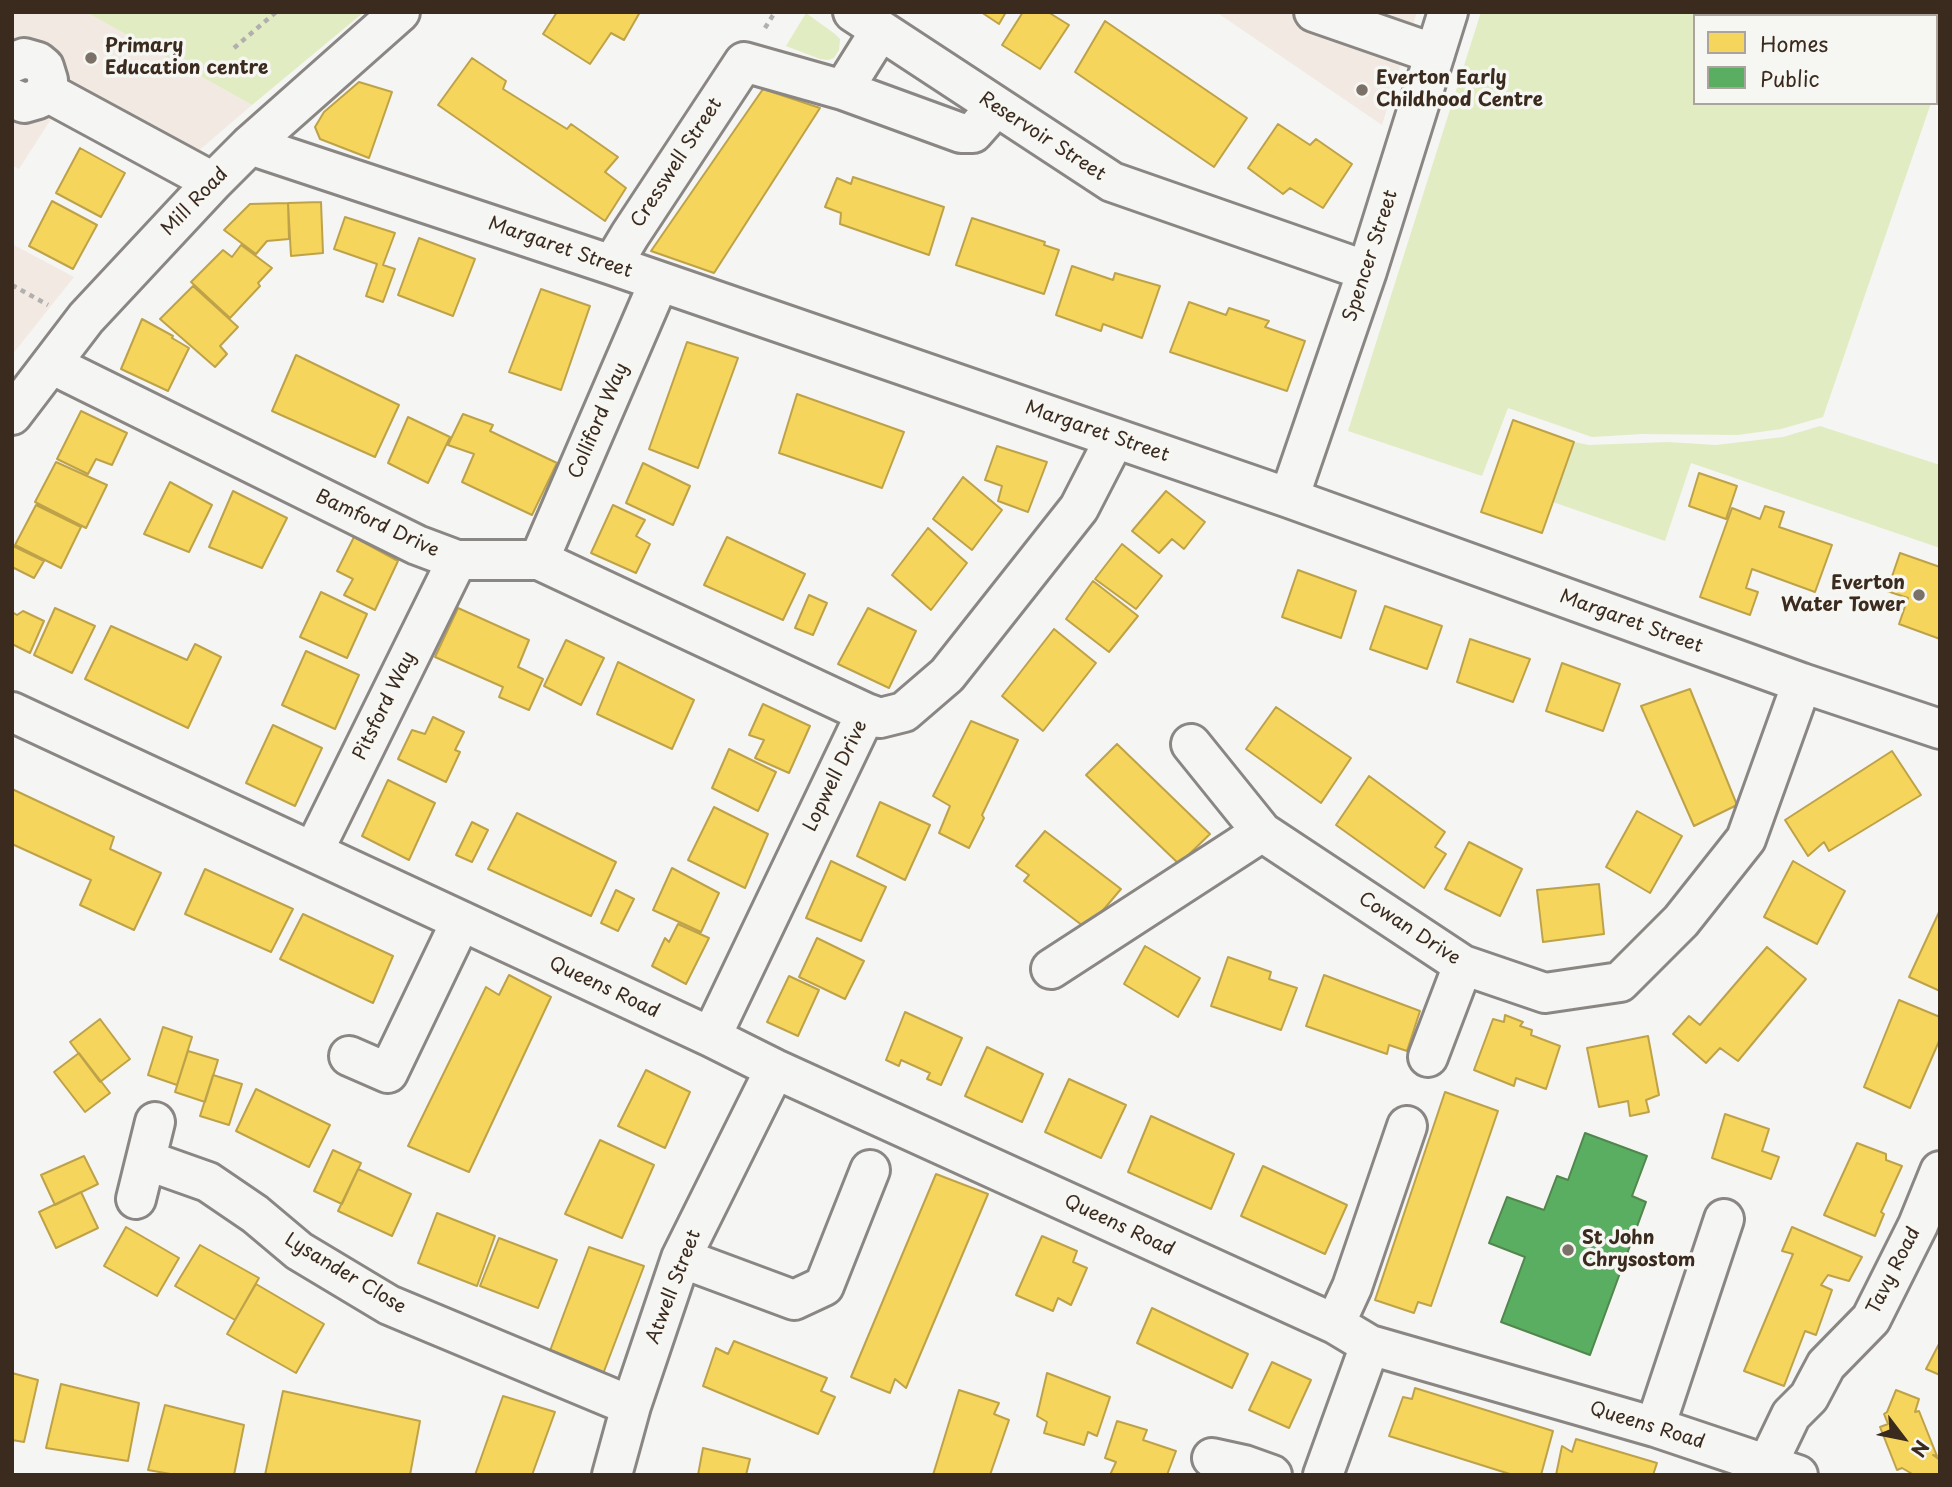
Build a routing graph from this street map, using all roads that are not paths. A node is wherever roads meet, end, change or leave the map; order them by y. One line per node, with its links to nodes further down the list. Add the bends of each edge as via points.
1 (400, 12): 11 (street, Mill Road)
2 (1314, 12): 5 (street)
3 (1448, 12): 6 (street, Spencer Street)
4 (867, 22): 8 (street); 10 (street, Reservoir Street)
5 (1385, 24): 6 (street)
6 (1435, 54): 14 (street, Spencer Street)
7 (12, 63): 9 (street, via 24,58 38,62 47,73)
8 (842, 90): 10 (street, via 961,133 973,133); 13 (street, Cresswell Street, via 744,62)
9 (29, 95): 12 (street)
10 (996, 107): 14 (street, Reservoir Street, via 1112,182)
11 (250, 145): 12 (street, Mill Road); 13 (street, Margaret Street)
12 (212, 182): 16 (street, Mill Road, via 86,318)
13 (621, 250): 15 (street, Margaret Street)
14 (1367, 271): 19 (street, Spencer Street)
15 (659, 282): 18 (street, Margaret Street); 21 (street, Colliford Way)
16 (51, 364): 17 (street, Mill Road); 20 (street, Bamford Drive, via 417,545)
17 (12, 415)
18 (1115, 438): 19 (street, Margaret Street); 24 (street, Lopwell Drive, via 1079,508 947,675 904,712 880,718)
19 (1289, 498): 22 (street, Margaret Street)
20 (457, 560): 21 (street, Bamford Drive); 28 (street, Pitsford Way)
21 (539, 560): 24 (street, Bamford Drive)
22 (1802, 683): 25 (street, Margaret Street); 30 (street, Cowan Drive, via 1746,839 1681,921 1620,982 1545,993)
23 (12, 712): 28 (street, Queens Road)
24 (866, 713): 32 (street, Lopwell Drive)
25 (1940, 729)
26 (1191, 744): 27 (street, Cowan Drive)
27 (1262, 832): 30 (street, Cowan Drive); 31 (street)
28 (313, 852): 29 (street, Queens Road)
29 (461, 921): 32 (street, Queens Road); 33 (street, via 388,1073)
30 (1463, 965): 34 (street)
31 (1051, 969)
32 (712, 1037): 35 (street, Queens Road)
33 (349, 1056)
34 (1428, 1057)
35 (775, 1069): 44 (street, Atwell Street); 45 (street, Queens Road)
36 (155, 1122): 38 (street)
37 (1407, 1126): 45 (street)
38 (146, 1160): 41 (street); 47 (street, Lysander Close, via 208,1182 299,1251 389,1305)
39 (870, 1170): 44 (street, via 824,1286 793,1300)
40 (1940, 1171): 43 (street, Tavy Road)
41 (136, 1199)
42 (1724, 1219): 48 (street)
43 (1929, 1231): 50 (street, Tavy Road, via 1871,1319 1826,1366 1809,1397 1791,1415)
44 (681, 1258): 47 (street, Atwell Street)
45 (1335, 1324): 46 (street, Queens Road)
46 (1370, 1345): 48 (street, Queens Road); 53 (street)
47 (631, 1406): 51 (street, Atwell Street)
48 (1656, 1427): 50 (street, Queens Road)
49 (1212, 1458): 52 (street)
50 (1782, 1470)
51 (612, 1475)
52 (1272, 1475)
53 (1323, 1475)

